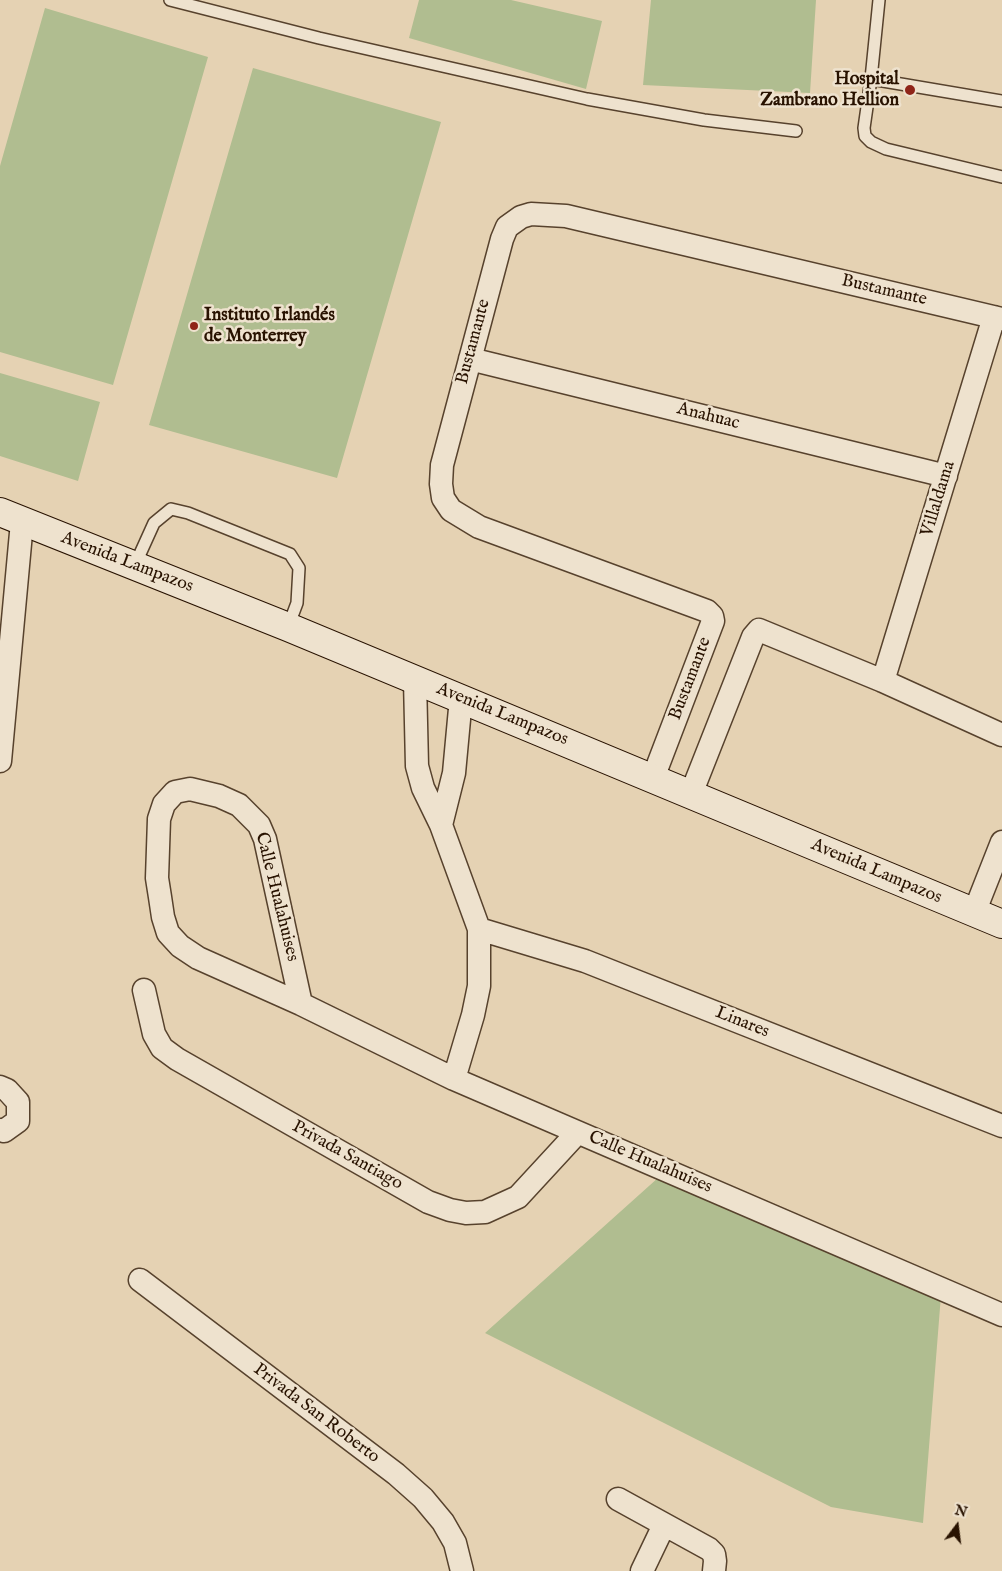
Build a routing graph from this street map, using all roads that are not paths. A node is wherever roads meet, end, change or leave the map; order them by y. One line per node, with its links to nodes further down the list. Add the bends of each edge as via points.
1 (170, 0): 5 (lane, via 587,99)
2 (879, 0): 3 (lane)
3 (870, 79): 4 (lane); 6 (lane, via 864,128 865,136 871,142 886,149)
4 (1002, 101)
5 (796, 132)
6 (1002, 177)
7 (998, 318): 8 (street, Bustamante, via 566,216 531,214 512,222 502,239); 9 (street, Villaldama)
8 (470, 359): 9 (street, Anahuac); 18 (street, Bustamante, via 442,464 443,498 450,510 479,527 707,611 712,616 713,621)
9 (946, 476): 14 (street, Villaldama)
10 (11, 517): 11 (street, Avenida Lampazos); 17 (street)
11 (134, 566): 12 (street, Avenida Lampazos); 12 (lane, via 154,523 170,509 188,513 290,554 299,568 298,603)
12 (288, 626): 13 (street, Avenida Lampazos)
13 (415, 680): 15 (street, Avenida Lampazos); 20 (street, via 417,766 423,788)
14 (883, 681): 16 (street); 19 (street, via 759,630 752,637)
15 (461, 698): 18 (street, Avenida Lampazos); 20 (street, via 454,773)
16 (1002, 735)
17 (0, 754)
18 (653, 778): 19 (street, Avenida Lampazos)
19 (691, 794): 22 (street, Avenida Lampazos)
20 (441, 825): 24 (street)
21 (1002, 842): 22 (street)
22 (974, 913): 23 (street, Avenida Lampazos)
23 (1002, 924)
24 (479, 929): 27 (street, via 479,986); 29 (street, Linares, via 585,961)
25 (144, 990): 31 (street, Privada Santiago, via 154,1034 162,1048 177,1059 428,1202 450,1210 485,1212 518,1197)
26 (302, 1004): 26 (street, Calle Hualahuises, via 259,824 239,805 219,796 190,790 175,792 164,804 157,836 157,878 168,933 198,958); 27 (street, Calle Hualahuises)
27 (454, 1079): 31 (street, Calle Hualahuises)
28 (0, 1087): 30 (street, via 18,1102 18,1121)
29 (1002, 1126)
30 (0, 1130)
31 (577, 1133): 33 (street, Calle Hualahuises)
32 (140, 1280): 36 (street, Privada San Roberto, via 396,1474 423,1498 455,1542)
33 (1002, 1315)
34 (618, 1499): 35 (street)
35 (664, 1525): 37 (street); 38 (street, via 709,1549 714,1554)
36 (462, 1571)
37 (642, 1571)
38 (714, 1571)

